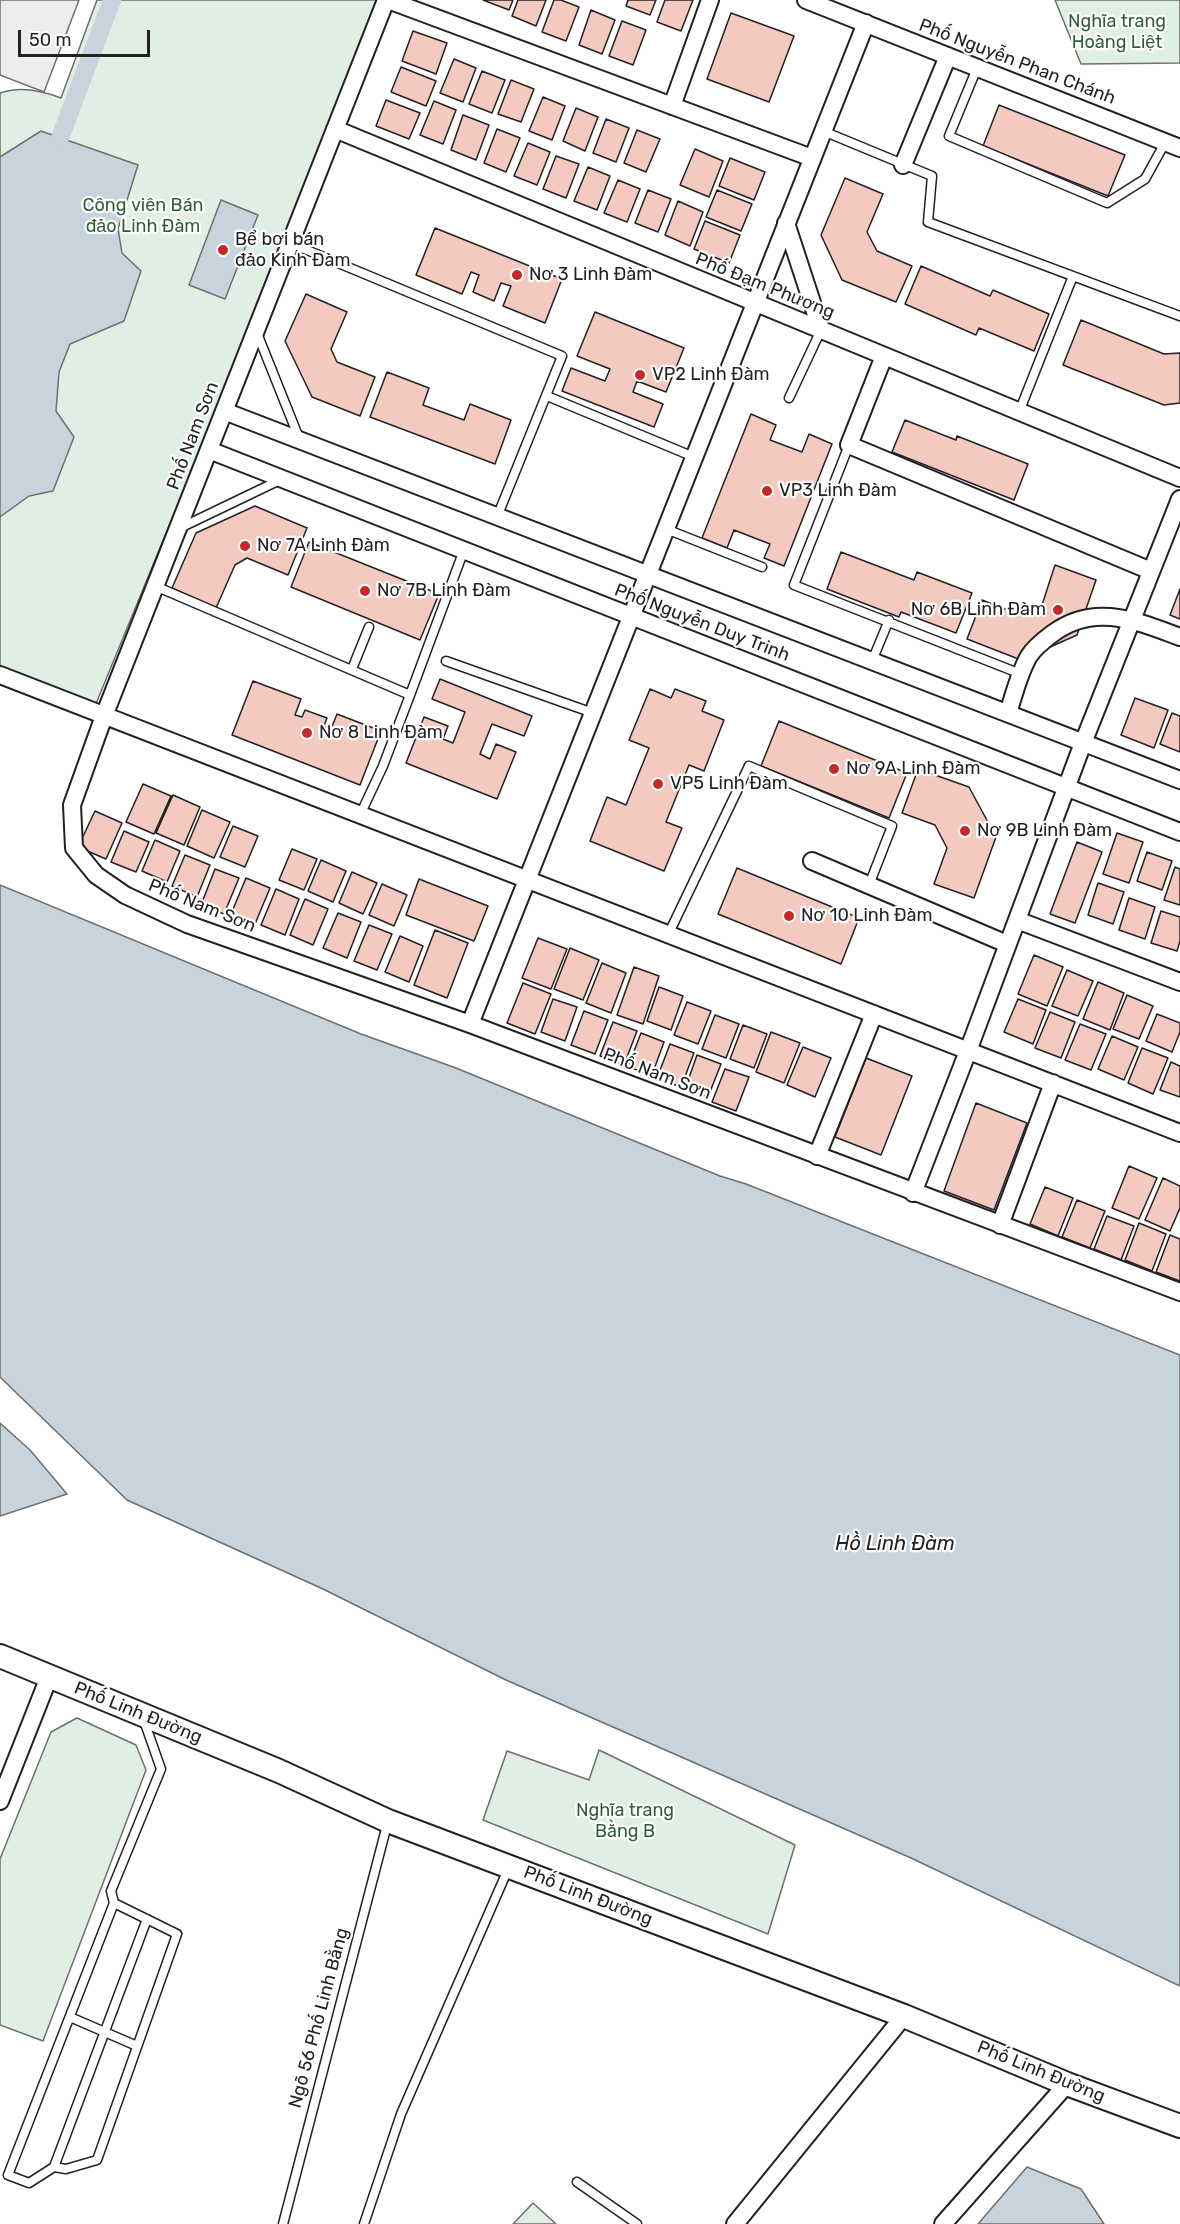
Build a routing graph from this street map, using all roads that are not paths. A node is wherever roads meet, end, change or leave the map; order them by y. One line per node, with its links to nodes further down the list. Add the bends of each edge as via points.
1 (387, 0): 7 (street); 8 (street, Phố Nam Sơn)
2 (710, 0): 7 (street)
3 (806, 0): 4 (street, Phố Nguyễn Phan Chánh)
4 (866, 23): 5 (street, Phố Nguyễn Phan Chánh); 9 (street)
5 (948, 56): 6 (street, Phố Nguyễn Phan Chánh); 12 (street)
6 (977, 68): 10 (street, Phố Nguyễn Phan Chánh); 10 (lane, via 949,136 1107,203 1144,179)
7 (672, 106): 11 (street)
8 (335, 129): 14 (street, Phố Nam Sơn); 16 (street, Phố Đạm Phương)
9 (823, 131): 11 (street); 12 (lane)
10 (1175, 143)
11 (812, 158): 13 (street)
12 (903, 165): 15 (lane, via 932,177 928,222)
13 (786, 223): 16 (street); 19 (street)
14 (290, 243): 18 (street, Phố Nam Sơn); 21 (lane, via 562,356)
15 (1073, 276): 17 (lane); 24 (lane)
16 (755, 303): 19 (street, Phố Đạm Phương); 28 (street)
17 (1180, 316)
18 (256, 330): 23 (street, Phố Nam Sơn); 25 (lane)
19 (820, 330): 20 (street, Phố Đạm Phương); 22 (lane)
20 (884, 356): 24 (street, Phố Đạm Phương); 26 (street)
21 (547, 396): 28 (lane); 32 (lane)
22 (789, 398)
23 (224, 411): 25 (street, Phố Nguyễn Duy Trinh); 27 (street, Phố Nam Sơn)
24 (1019, 412): 29 (street, Phố Đạm Phương)
25 (301, 441): 32 (street, Phố Nguyễn Duy Trinh)
26 (849, 445): 37 (street); 41 (lane, via 794,585)
27 (209, 450): 30 (street, Phố Nguyễn Duy Trinh); 34 (street, Phố Nam Sơn)
28 (694, 457): 33 (street)
29 (1180, 478)
30 (283, 479): 34 (lane); 35 (street, Phố Nguyễn Duy Trinh)
31 (1180, 499): 37 (street)
32 (497, 517): 38 (street, Phố Nguyễn Duy Trinh)
33 (666, 529): 36 (lane); 38 (street)
34 (177, 530): 39 (street, Phố Nam Sơn)
35 (464, 550): 40 (street, Phố Nguyễn Duy Trinh); 50 (lane)
36 (762, 567)
37 (1151, 572): 42 (street)
38 (648, 574): 40 (street); 46 (street, Phố Nguyễn Duy Trinh)
39 (155, 586): 47 (lane); 53 (street, Phố Nam Sơn)
40 (631, 616): 51 (street); 56 (street, Phố Nguyễn Duy Trinh)
41 (888, 620): 46 (lane); 48 (lane)
42 (1131, 620): 44 (street); 48 (street, via 1103,616 1061,627 1029,655); 54 (street)
43 (369, 627): 47 (lane)
44 (1180, 637)
45 (446, 661): 51 (lane)
46 (872, 661): 52 (street, Phố Nguyễn Duy Trinh)
47 (352, 669): 50 (lane)
48 (1021, 674): 52 (street)
49 (0, 675): 53 (street)
50 (410, 695): 57 (lane)
51 (593, 713): 60 (street)
52 (1008, 713): 54 (street, Phố Nguyễn Duy Trinh)
53 (104, 716): 57 (street); 67 (street, Phố Nam Sơn, via 72,805 74,848 96,874 125,895 187,924)
54 (1083, 743): 55 (street, Phố Nguyễn Duy Trinh); 56 (street)
55 (1180, 780)
56 (1066, 787): 58 (street, Phố Nguyễn Duy Trinh); 62 (street)
57 (360, 815): 60 (street)
58 (1180, 832)
59 (812, 861): 61 (street)
60 (527, 880): 63 (street); 67 (street)
61 (869, 885): 63 (lane, via 892,826 749,766); 64 (street)
62 (1017, 920): 64 (street); 65 (street)
63 (668, 935): 66 (street)
64 (1007, 944): 68 (street)
65 (1180, 982)
66 (874, 1014): 68 (street); 71 (street)
67 (470, 1024): 71 (street, Phố Nam Sơn)
68 (968, 1051): 69 (street); 72 (street)
69 (1053, 1083): 70 (street); 73 (street)
70 (1180, 1133)
71 (817, 1156): 72 (street, Phố Nam Sơn)
72 (913, 1192): 73 (street, Phố Nam Sơn)
73 (1000, 1225): 74 (street, Phố Nam Sơn)
74 (1180, 1292)
75 (0, 1656): 76 (street, Phố Linh Đường)
76 (49, 1677): 77 (street, Phố Linh Đường); 78 (street)
77 (142, 1715): 79 (street, Phố Linh Đường); 81 (lane, via 161,1769 111,1891)
78 (0, 1801)
79 (388, 1821): 80 (street, Phố Linh Đường); 91 (lane, Ngõ 56 Phố Linh Bằng)
80 (509, 1866): 83 (street, Phố Linh Đường); 92 (lane, via 401,2114)
81 (114, 1904): 82 (lane); 84 (lane)
82 (147, 1919): 85 (lane); 86 (lane, via 177,1934)
83 (904, 2016): 87 (street, Phố Linh Đường); 94 (street)
84 (70, 2017): 85 (lane); 89 (lane, via 8,2175 29,2182)
85 (105, 2032): 86 (lane); 89 (lane)
86 (137, 2046): 89 (lane, via 97,2160 66,2169)
87 (1067, 2084): 88 (street, Phố Linh Đường); 95 (street)
88 (1180, 2126)
89 (54, 2167)
90 (577, 2182): 93 (lane)
91 (283, 2224)
92 (364, 2224)
93 (637, 2224)
94 (735, 2224)
95 (943, 2224)

